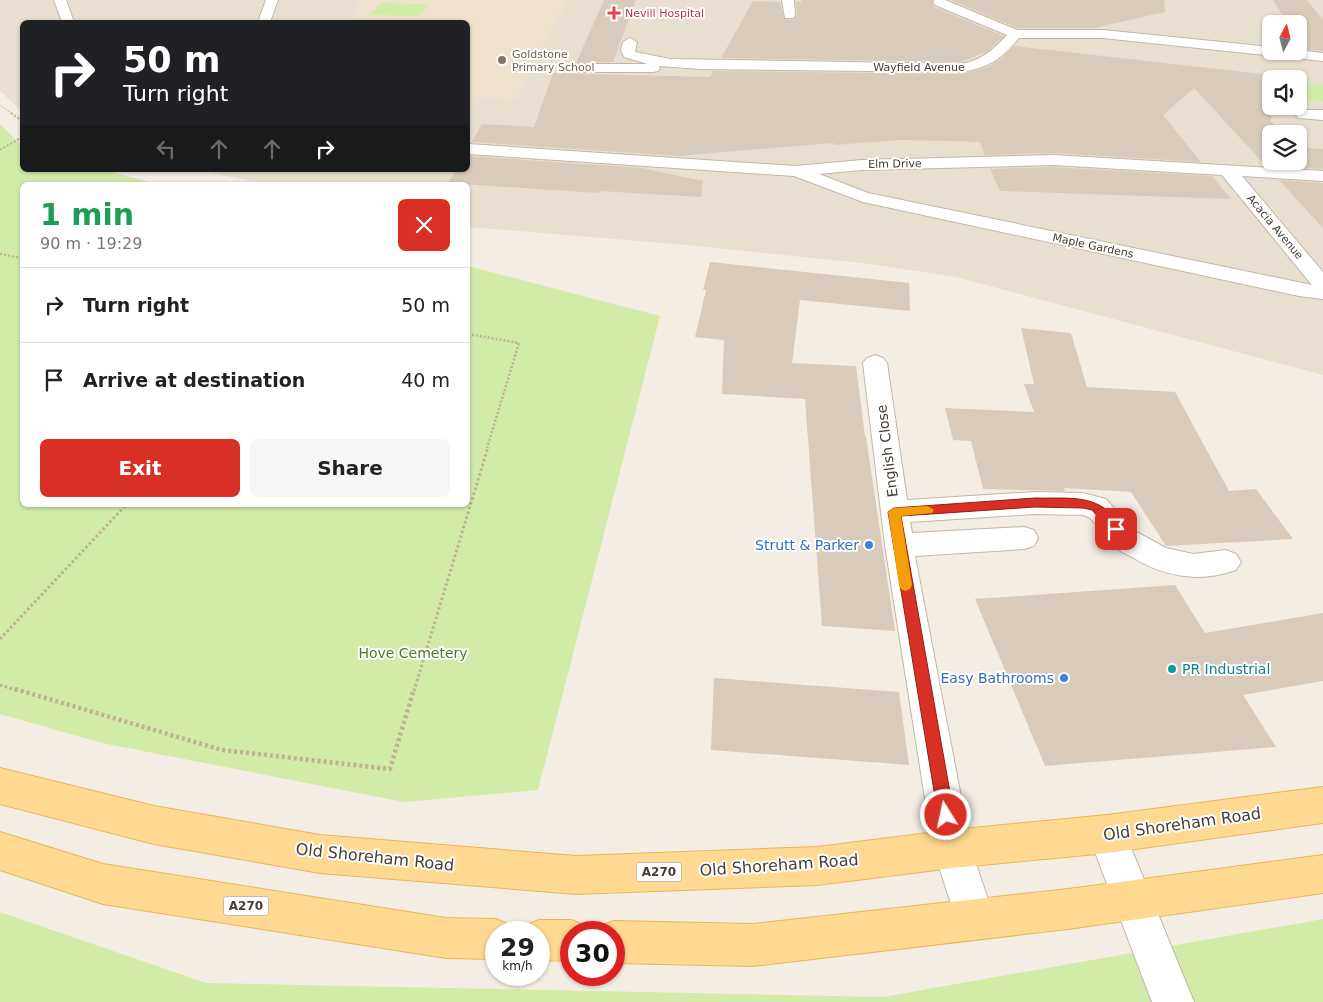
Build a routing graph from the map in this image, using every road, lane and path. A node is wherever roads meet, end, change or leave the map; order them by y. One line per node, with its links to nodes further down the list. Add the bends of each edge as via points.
1 (60, 0): 6 (street)
2 (272, 0): 7 (street)
3 (788, 0): 5 (street)
4 (939, 2): 8 (street)
5 (788, 15)
6 (67, 20)
7 (265, 20)
8 (1016, 34): 10 (street, via 1103,34 1168,46); 13 (street, Wayfield Avenue, via 992,60 961,68 708,58)
9 (630, 42): 13 (street, via 630,54)
10 (1262, 51)
11 (1308, 55): 12 (street)
12 (1323, 57)
13 (674, 64): 14 (street, via 662,68)
14 (578, 68)
15 (0, 105): 18 (path)
16 (1307, 115): 17 (street)
17 (1323, 115)
18 (20, 120)
19 (20, 138): 21 (path)
20 (470, 149): 24 (street, Elm Drive)
21 (0, 150)
22 (862, 165): 23 (street, Elm Drive, via 1053,160); 24 (street, Elm Drive); 26 (street)
23 (1226, 169): 25 (street, Elm Drive); 29 (street, Acacia Avenue)
24 (794, 171): 26 (street, Maple Gardens)
25 (1323, 176)
26 (863, 197): 30 (street, Maple Gardens)
27 (0, 254): 28 (path)
28 (20, 258)
29 (1323, 285)
30 (1323, 293)
31 (470, 334): 33 (path, via 519,343)
32 (875, 363): 36 (street, English Close)
33 (470, 505)
34 (124, 507): 40 (path)
35 (469, 507): 41 (path, via 390,769 222,750)
36 (894, 512): 38 (street, English Close); 39 (street, via 1035,503 1083,504 1096,507 1122,538 1159,559 1192,566)
37 (1024, 538): 38 (street)
38 (899, 545): 45 (street, English Close)
39 (1226, 562)
40 (0, 639)
41 (0, 685)
42 (0, 786): 45 (main road, Old Shoreham Road / A270, via 154,825 320,854 576,875 817,866)
43 (1323, 805): 44 (main road, Old Shoreham Road / A270)
44 (1107, 834): 45 (main road, Old Shoreham Road / A270); 48 (street)
45 (952, 849): 49 (street, English Close)
46 (0, 851): 50 (main road, A270, via 103,884 446,938)
47 (1323, 874): 48 (main road)
48 (1134, 900): 49 (main road); 52 (street)
49 (975, 920): 51 (main road, via 753,945)
50 (485, 939)
51 (625, 942)
52 (1174, 1002)

